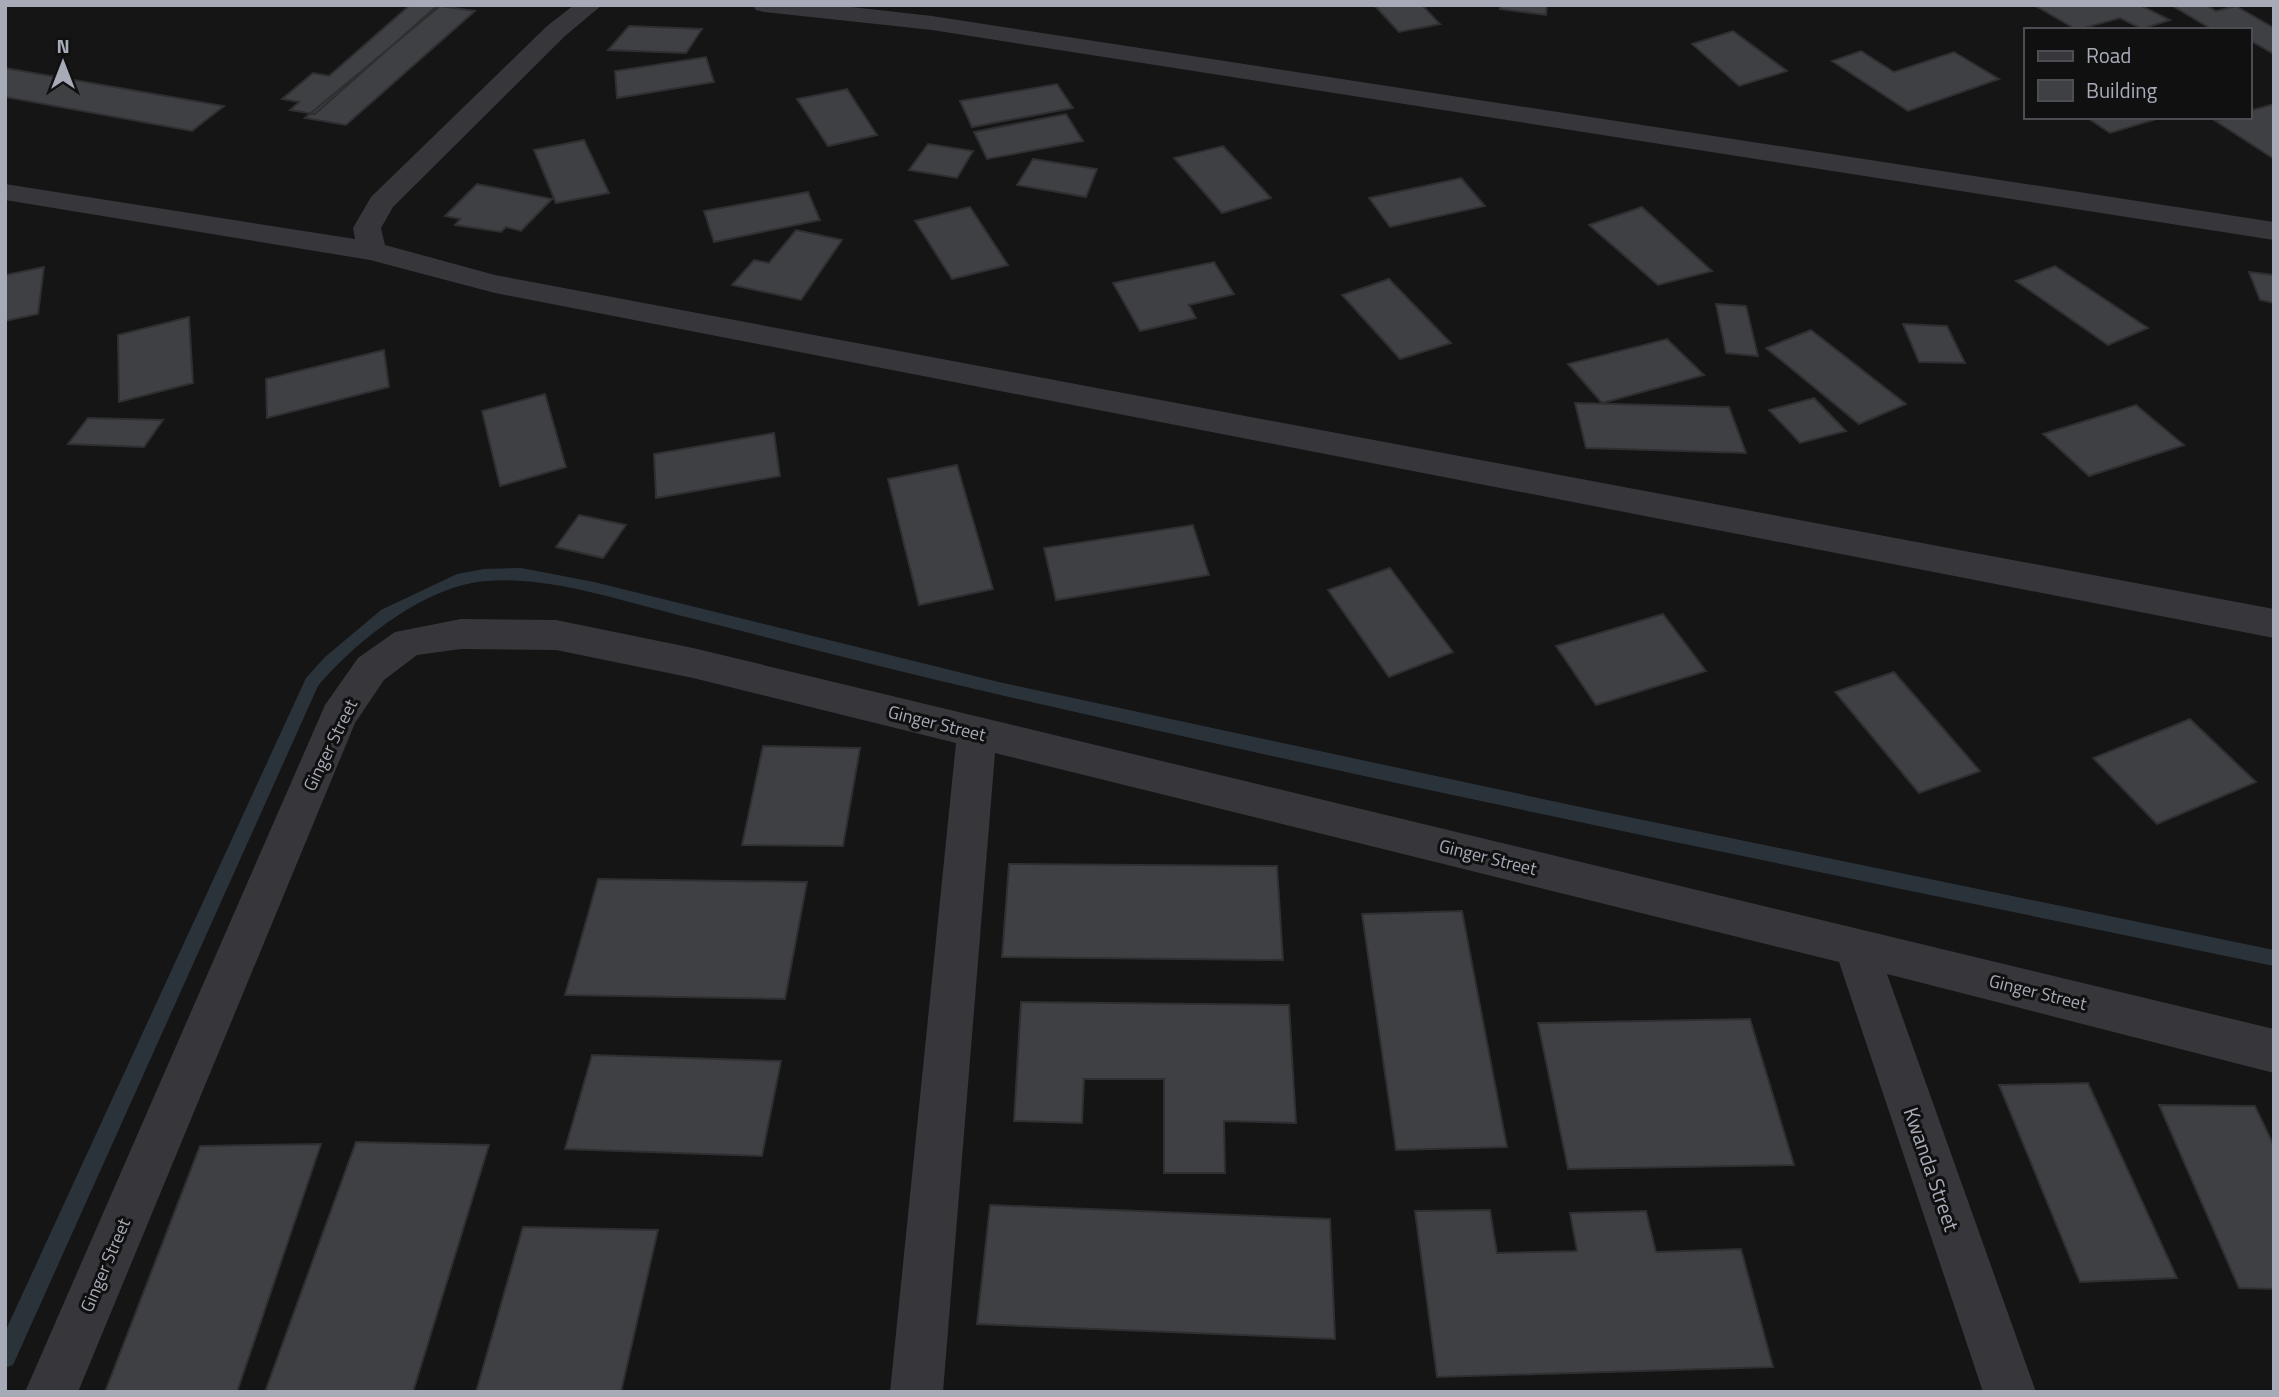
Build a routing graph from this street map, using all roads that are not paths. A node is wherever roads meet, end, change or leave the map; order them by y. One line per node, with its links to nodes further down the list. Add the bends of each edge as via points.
1 (590, 5): 6 (street, via 556,32 381,203 367,228)
2 (764, 5): 3 (street)
3 (938, 14): 5 (street)
4 (5, 192): 6 (street)
5 (2274, 231)
6 (371, 251): 7 (street, via 495,284)
7 (2274, 624)
8 (977, 733): 9 (street, Ginger Street); 11 (street, Ginger Street, via 693,663 556,635 461,634 408,642 371,669 339,716); 12 (street)
9 (1855, 946): 10 (street, Ginger Street); 13 (street, Kwanda Street)
10 (2274, 1051)
11 (51, 1392)
12 (916, 1392)
13 (2010, 1392)

